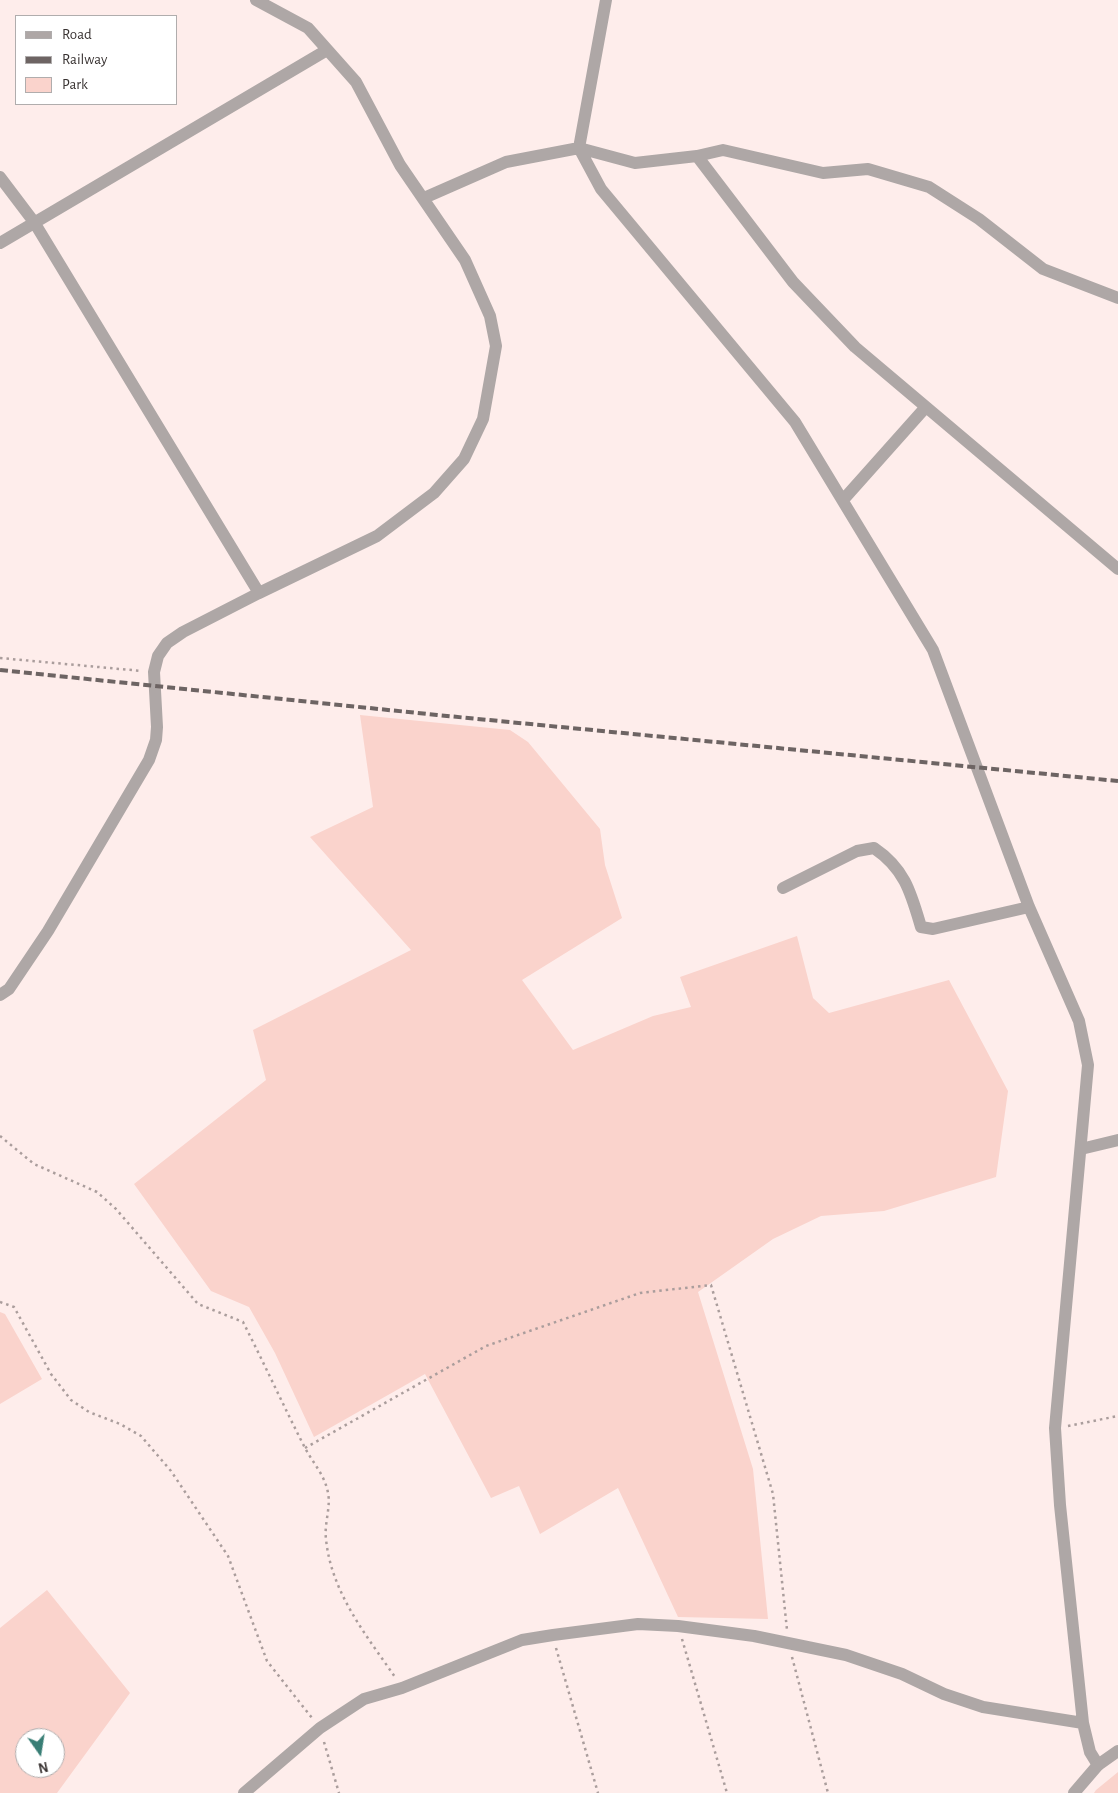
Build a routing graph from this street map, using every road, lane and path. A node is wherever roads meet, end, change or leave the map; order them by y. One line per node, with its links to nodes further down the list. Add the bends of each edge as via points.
1 (256, 0): 3 (street, via 308,28)
2 (606, 0): 4 (street)
3 (327, 50): 7 (street, via 356,82 400,165); 8 (street)
4 (579, 148): 5 (street, via 635,163); 7 (street, via 506,162); 12 (street, via 601,189 795,422)
5 (697, 156): 10 (street, via 723,150 823,173 868,168 929,187 979,219 1043,269); 11 (street, via 793,282 854,347)
6 (0, 177): 8 (street)
7 (424, 198): 14 (street, via 465,260 490,316 496,346 483,419 464,459 434,493 377,536)
8 (34, 222): 9 (street); 14 (street)
9 (0, 243)
10 (1118, 298)
11 (926, 408): 12 (street); 13 (street)
12 (842, 500): 18 (street, via 934,650)
13 (1118, 569)
14 (259, 593): 16 (street, via 167,643 158,656)
15 (0, 658): 16 (path)
16 (154, 672): 19 (street, via 156,740 149,760 48,931 9,989)
17 (783, 888): 18 (street, via 857,851 874,848 888,857 900,873 921,927 933,928)
18 (1030, 907): 22 (street, via 1079,1021 1088,1065)
19 (0, 995)
20 (0, 1136): 26 (path, via 34,1164 97,1192 116,1209 198,1304 243,1322)
21 (1118, 1140): 22 (street)
22 (1081, 1149): 25 (street)
23 (0, 1302): 32 (path, via 14,1307 52,1374 71,1400 141,1436 171,1471 228,1556 267,1661)
24 (1118, 1416): 25 (path)
25 (1055, 1428): 31 (street)
26 (305, 1448): 29 (path, via 486,1346 640,1293 710,1285 773,1494); 30 (path, via 329,1494 325,1537 339,1588 357,1622)
27 (678, 1626): 28 (street, via 638,1624); 29 (street); 38 (path)
28 (553, 1635): 30 (street, via 522,1640); 37 (path)
29 (789, 1644): 31 (street, via 856,1658 983,1707); 39 (path)
30 (402, 1688): 32 (street, via 364,1699)
31 (1083, 1723): 34 (street, via 1090,1752)
32 (320, 1728): 35 (street); 36 (path)
33 (1118, 1751): 34 (street)
34 (1098, 1765): 40 (street)
35 (244, 1793)
36 (339, 1793)
37 (598, 1793)
38 (727, 1793)
39 (828, 1793)
40 (1074, 1793)

